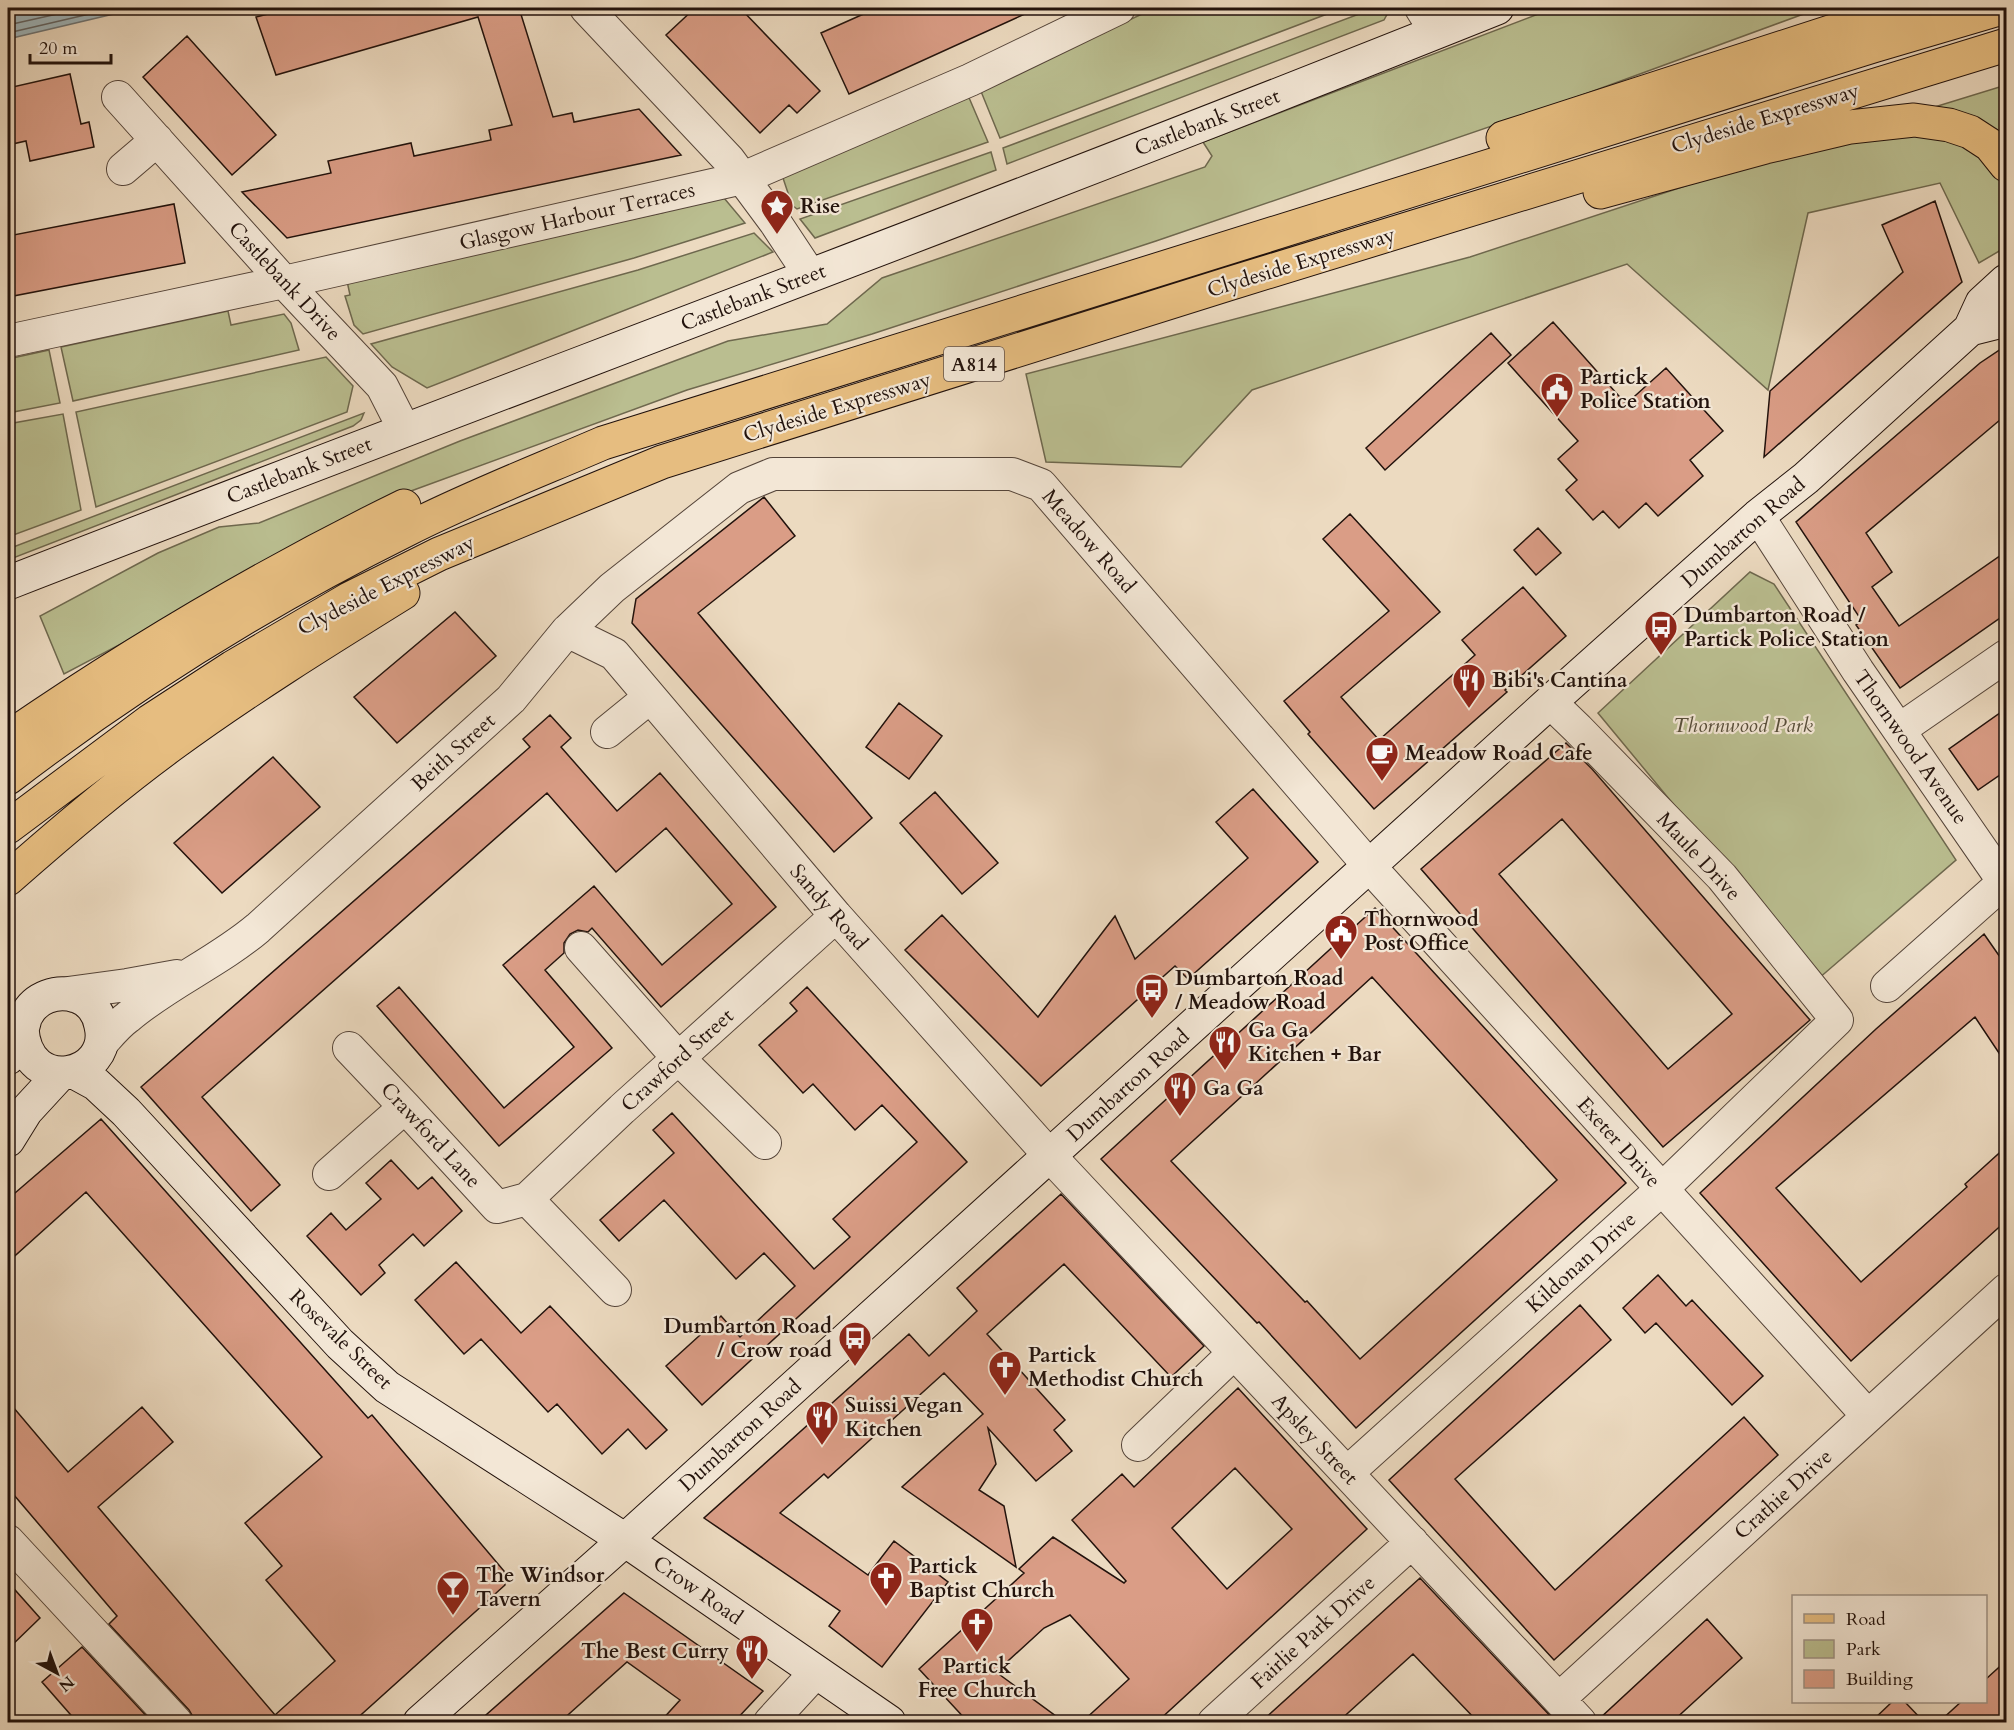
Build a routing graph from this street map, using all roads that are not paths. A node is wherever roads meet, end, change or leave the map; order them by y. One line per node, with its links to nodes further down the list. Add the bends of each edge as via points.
1 (586, 8): 12 (street)
2 (1119, 8): 12 (street, Glasgow Harbour Terraces, via 970,80)
3 (1497, 8): 6 (street, Castlebank Street)
4 (1904, 8): 13 (main road, via 1483,144)
5 (2002, 8): 13 (main road, Clydeside Expressway / A814)
6 (1428, 20): 14 (street, Castlebank Street)
7 (2007, 45): 17 (main road, Clydeside Expressway / A814)
8 (118, 97): 9 (street, Castlebank Drive)
9 (157, 140): 11 (street); 16 (street, Castlebank Drive)
10 (2007, 165): 17 (main road, via 1990,145 1949,125 1914,120 1850,127 1612,189 1337,268)
11 (123, 169)
12 (743, 178): 14 (street); 16 (street, Glasgow Harbour Terraces)
13 (1388, 198): 22 (main road, Clydeside Expressway / A814)
14 (810, 275): 21 (street, Castlebank Street)
15 (2007, 281): 19 (street, Dumbarton Road, via 1982,303)
16 (284, 282): 20 (street, Glasgow Harbour Terraces); 21 (street, Castlebank Drive, via 382,386)
17 (1225, 285): 24 (main road, Clydeside Expressway / A814, via 662,462)
18 (2007, 320): 19 (street)
19 (1970, 328): 23 (street, Dumbarton Road, via 1806,478)
20 (8, 341)
21 (404, 429): 26 (street, Castlebank Street)
22 (603, 443): 33 (main road, via 549,448 482,471 349,533 223,602); 34 (main road, Clydeside Expressway / A814, via 408,528 320,575 207,640 119,697)
23 (1758, 516): 30 (street, Dumbarton Road); 31 (street, Thornwood Avenue)
24 (524, 518): 35 (main road, Clydeside Expressway / A814, via 358,594 233,667 150,721); 37 (main road, via 287,666 170,747)
25 (700, 518): 27 (street, Beith Street, via 612,588); 36 (street, Meadow Road, via 739,488 773,474 1012,474 1041,485)
26 (8, 583)
27 (567, 631): 29 (street, Sandy Road, via 614,654); 41 (street, Beith Street, via 511,699 258,928)
28 (2007, 656): 31 (street)
29 (650, 697): 32 (street); 39 (street, Sandy Road)
30 (1550, 702): 36 (street, Dumbarton Road); 44 (street, Maule Drive, via 1722,877)
31 (1899, 730): 38 (street, Thornwood Avenue)
32 (607, 732)
33 (8, 738)
34 (8, 778)
35 (8, 826)
36 (1370, 867): 55 (street, Dumbarton Road); 57 (street, Exeter Drive)
37 (8, 879)
38 (2005, 883): 42 (street)
39 (836, 916): 49 (street, Crawford Street); 55 (street, Sandy Road)
40 (581, 948): 49 (street)
41 (195, 972): 43 (street, Beith Street); 46 (street, Beith Street, via 127,1017)
42 (1887, 986)
43 (68, 993): 45 (street, Beith Street, via 43,998 33,1006); 46 (street, via 81,997 99,1016)
44 (1837, 1020): 57 (street, Kildonan Drive)
45 (22, 1029): 48 (street, Beith Street); 50 (street, via 23,1042 32,1059 47,1071)
46 (100, 1046): 50 (street, Beith Street, via 87,1065); 52 (street, Rosevale Street)
47 (349, 1048): 51 (street, Crawford Lane)
48 (8, 1058)
49 (680, 1059): 54 (street); 58 (street, Crawford Street)
50 (68, 1073): 52 (street, Rosevale Street, via 96,1084); 53 (street, Beith Street, via 26,1111)
51 (405, 1107): 56 (street); 58 (street, Crawford Lane, via 497,1207)
52 (126, 1112): 65 (street, Rosevale Street, via 340,1344 387,1386)
53 (8, 1140)
54 (765, 1143)
55 (1050, 1156): 61 (street, Apsley Street); 65 (street, Dumbarton Road)
56 (330, 1174)
57 (1662, 1189): 62 (street, Exeter Drive); 64 (street, Kildonan Drive)
58 (522, 1200): 59 (street)
59 (615, 1290)
60 (2007, 1290): 62 (street, Crathie Drive)
61 (1234, 1353): 63 (street); 64 (street, Apsley Street)
62 (1868, 1416): 69 (street, Crathie Drive)
63 (1138, 1445)
64 (1347, 1473): 67 (street, Apsley Street)
65 (625, 1540): 68 (street, Crow Road); 71 (street, Dumbarton Road)
66 (8, 1541): 70 (street)
67 (1412, 1542): 69 (street, Apsley Street); 74 (street, Fairlie Park Drive)
68 (816, 1672): 72 (street); 73 (street, Crow Road)
69 (1559, 1699): 75 (street, Apsley Street)
70 (176, 1722)
71 (420, 1722)
72 (770, 1722)
73 (889, 1722)
74 (1214, 1722)
75 (1580, 1722)

